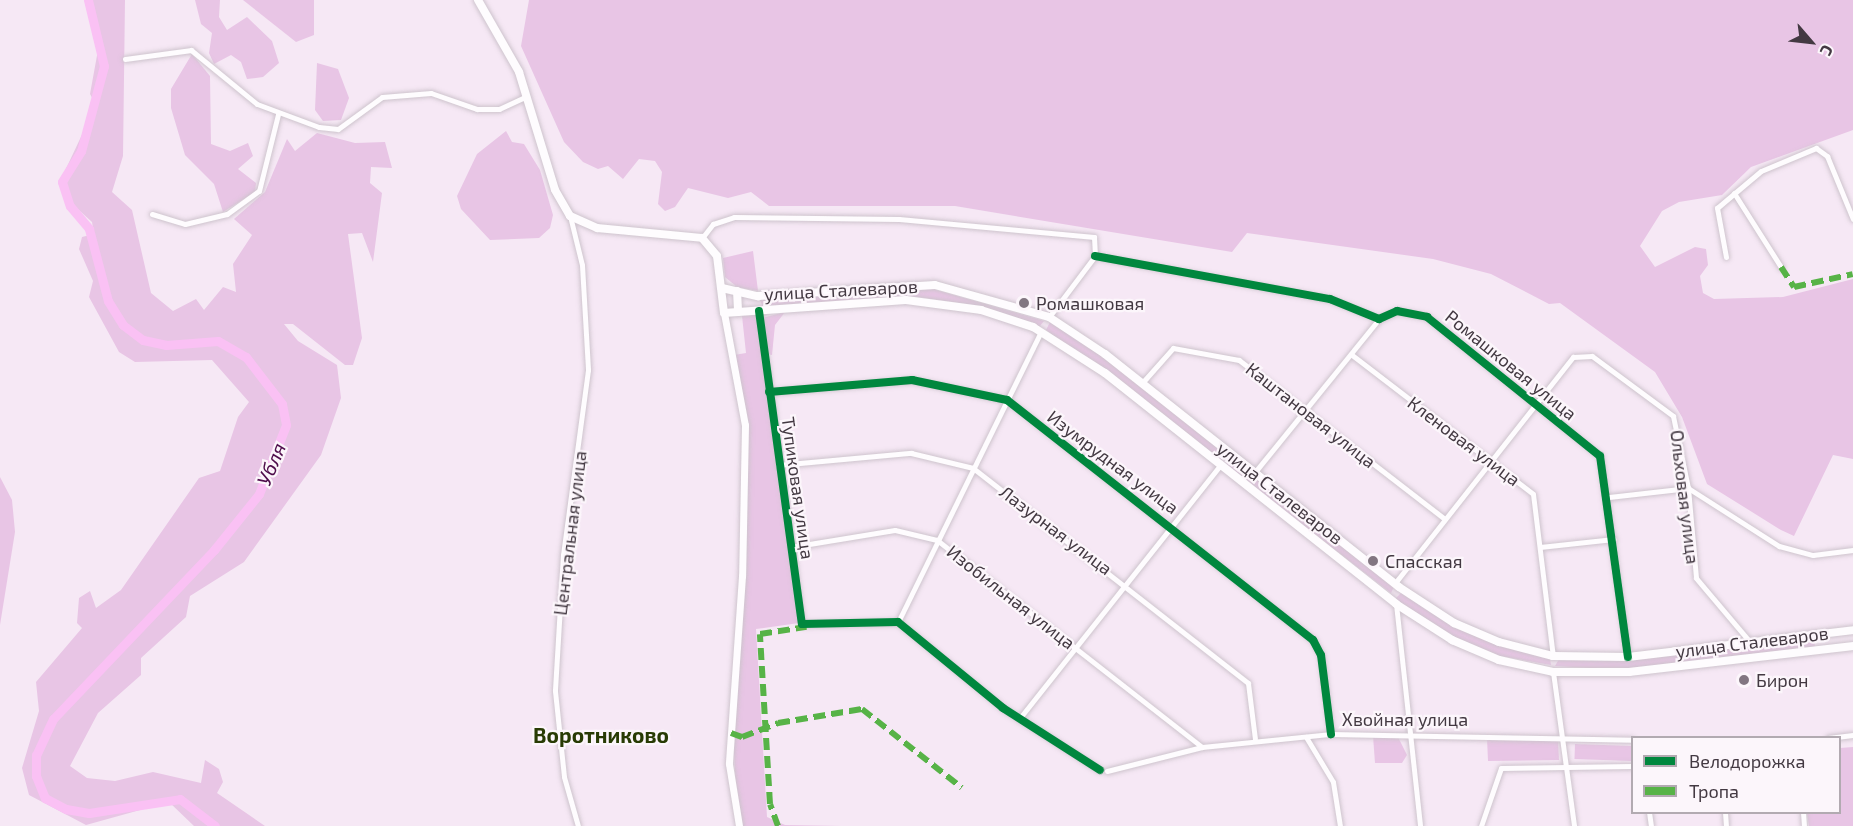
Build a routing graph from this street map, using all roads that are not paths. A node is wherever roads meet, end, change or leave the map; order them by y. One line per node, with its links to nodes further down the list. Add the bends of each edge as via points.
1 (478, 0): 3 (main road)
2 (125, 59): 4 (street, via 191,50 226,84)
3 (529, 96): 4 (street, via 499,109 477,109 431,93 382,96 338,129); 7 (main road, via 555,190)
4 (278, 114): 6 (street, via 259,191 227,214 185,224)
5 (1734, 193): 8 (street, via 1761,171 1816,148 1827,156); 11 (street, via 1717,208); 12 (street)
6 (152, 214)
7 (570, 216): 9 (main road, via 597,228); 68 (street, Центральная улица, via 582,265 588,370 563,555 555,691 564,777)
8 (1853, 219)
9 (702, 238): 10 (street, via 713,224 734,217 899,219 1094,237); 13 (main road, via 717,256)
10 (1095, 256): 19 (street); 20 (street, via 1330,299)
11 (1726, 257)
12 (1781, 267)
13 (722, 288): 14 (main road, улица Сталеваров); 18 (main road)
14 (738, 291): 15 (main road, улица Сталеваров); 17 (main road)
15 (758, 296): 16 (main road); 19 (main road, улица Сталеваров, via 935,285)
16 (759, 311): 17 (main road, улица Сталеваров); 21 (main road, улица Сталеваров, via 882,300 932,302 981,310); 24 (street, Тупиковая улица)
17 (738, 312): 18 (main road, улица Сталеваров)
18 (724, 313): 69 (street, via 745,425 742,576 729,764)
19 (1049, 317): 21 (main road); 23 (main road, улица Сталеваров)
20 (1379, 318): 22 (street); 26 (street, Ромашковая улица, via 1398,311 1427,317)
21 (1041, 331): 25 (street); 31 (main road, улица Сталеваров, via 1105,373)
22 (1352, 355): 27 (street); 29 (street, Кленовая улица)
23 (1142, 383): 27 (street, Каштановая улица, via 1173,348 1228,356); 28 (main road, улица Сталеваров)
24 (769, 392): 25 (street, Изумрудная улица, via 912,380); 30 (street, Тупиковая улица)
25 (1007, 400): 32 (street); 37 (street, Изумрудная улица)
26 (1536, 405): 29 (street); 34 (street, Ольховая улица, via 1573,357 1605,360 1673,416); 35 (street, Ромашковая улица, via 1600,456)
27 (1304, 411): 33 (street); 36 (street, Каштановая улица)
28 (1230, 453): 31 (main road); 33 (main road, улица Сталеваров)
29 (1491, 464): 36 (street); 41 (street, Кленовая улица, via 1533,494)
30 (778, 465): 32 (street, Лазурная улица, via 911,453); 40 (street, Тупиковая улица)
31 (1220, 465): 37 (street); 45 (main road, улица Сталеваров)
32 (974, 468): 39 (street); 43 (street, Лазурная улица)
33 (1255, 472): 44 (main road, улица Сталеваров)
34 (1688, 488): 35 (street); 42 (street, via 1779,546 1813,555); 49 (street, Ольховая улица, via 1700,588)
35 (1609, 497): 38 (street, Ромашковая улица)
36 (1445, 519): 44 (street)
37 (1172, 524): 43 (street); 58 (street, Изумрудная улица, via 1313,640 1321,655)
38 (1614, 539): 41 (street); 54 (street, Ромашковая улица)
39 (937, 540): 40 (street, Изобильная улица, via 888,530); 46 (street); 51 (street, Изобильная улица)
40 (791, 547): 46 (street, Тупиковая улица, via 801,620 810,628)
41 (1540, 547): 53 (street, Кленовая улица)
42 (1853, 550)
43 (1125, 583): 51 (street); 61 (street, Лазурная улица, via 1248,683)
44 (1397, 585): 45 (main road); 53 (main road, улица Сталеваров, via 1480,635)
45 (1393, 601): 55 (main road, улица Сталеваров, via 1483,654); 57 (street)
46 (898, 622): 56 (street)
47 (1853, 630): 48 (main road, улица Сталеваров)
48 (1821, 634): 49 (main road, улица Сталеваров); 52 (main road)
49 (1750, 642): 54 (main road, улица Сталеваров)
50 (1853, 646): 52 (main road, улица Сталеваров)
51 (1076, 647): 56 (street); 63 (street, Изобильная улица)
52 (1823, 649): 55 (main road, улица Сталеваров, via 1629,672)
53 (1553, 656): 54 (main road, улица Сталеваров); 55 (main road)
54 (1628, 657)
55 (1553, 672): 60 (street)
56 (1018, 719): 66 (street)
57 (1406, 731): 58 (street, Хвойная улица); 60 (street, Хвойная улица); 71 (street)
58 (1331, 734): 59 (street, Хвойная улица)
59 (1306, 737): 61 (street, Хвойная улица); 70 (street, via 1333,782)
60 (1563, 738): 62 (street, Хвойная улица); 64 (street)
61 (1255, 739): 63 (street, Хвойная улица)
62 (1631, 740)
63 (1202, 747): 67 (street, Хвойная улица)
64 (1567, 763): 65 (street); 72 (street, via 1501,768); 73 (street)
65 (1631, 765)
66 (1100, 770)
67 (1107, 771)
68 (578, 826)
69 (739, 826)
70 (1340, 826)
71 (1420, 826)
72 (1480, 826)
73 (1574, 826)

